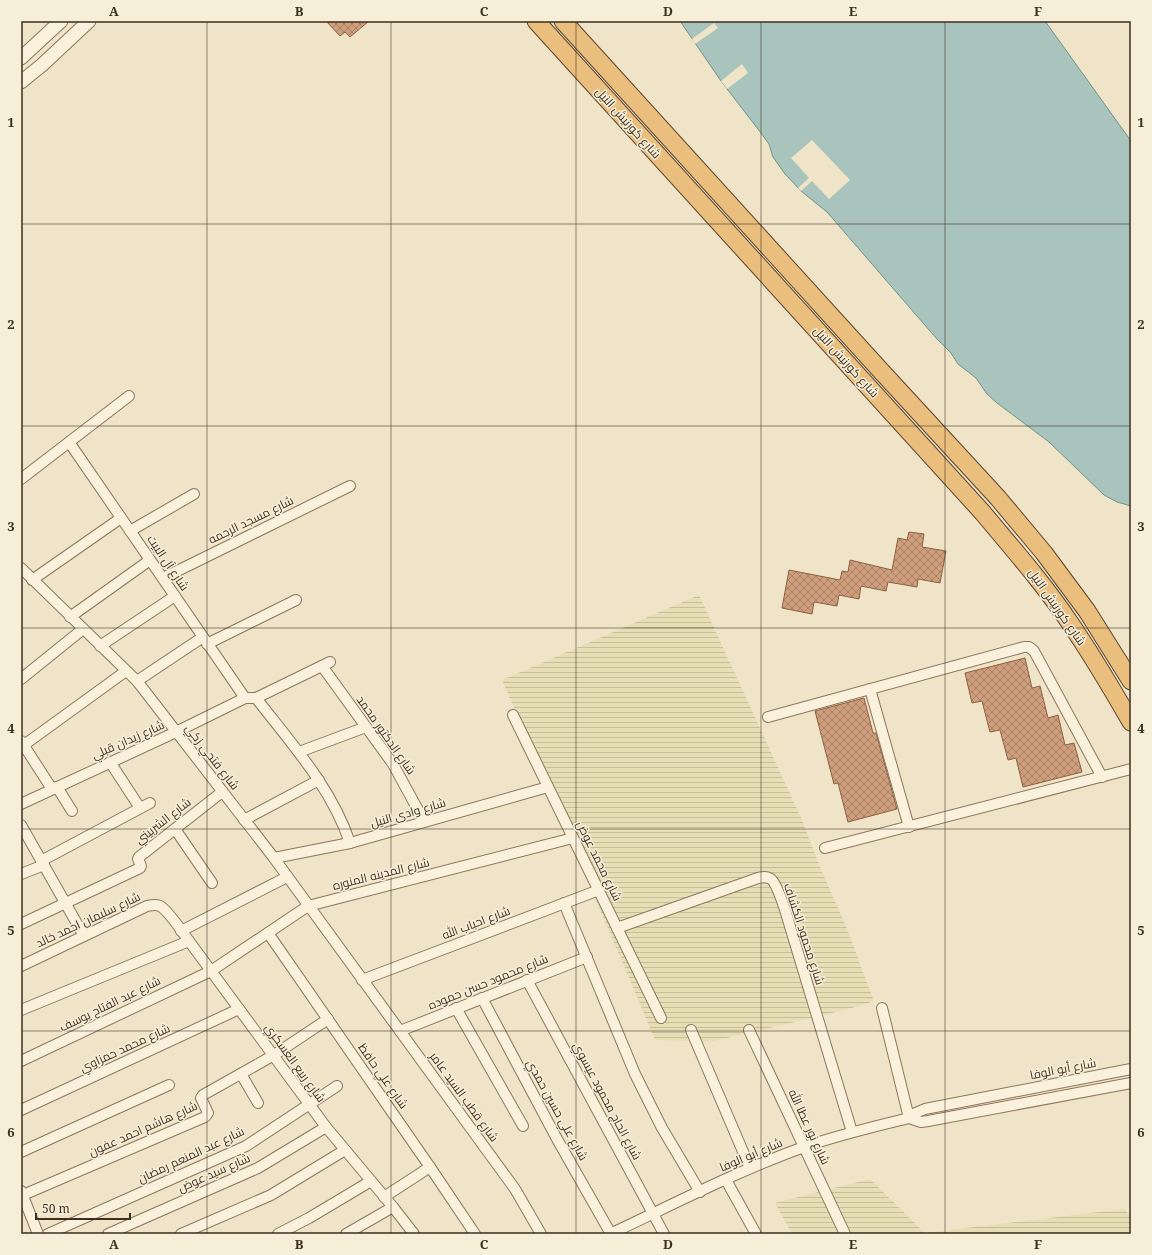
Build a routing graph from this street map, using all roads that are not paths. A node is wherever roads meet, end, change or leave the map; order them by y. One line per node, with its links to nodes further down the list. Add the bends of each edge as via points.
1 (61, 21): 5 (street)
2 (89, 21): 6 (street)
3 (536, 21): 33 (highway, شارع كورنيش النيل, via 1028,566 1070,623)
4 (564, 21): 27 (highway, شارع كورنيش النيل, via 998,498 1044,553 1087,611)
5 (21, 58)
6 (21, 82)
7 (129, 396): 8 (street)
8 (69, 442): 9 (street); 12 (street, شارع آل البيت)
9 (21, 479)
10 (350, 486): 16 (street, شارع مسجد الرحمه)
11 (194, 494): 13 (street)
12 (121, 518): 13 (street, شارع آل البيت); 17 (street)
13 (130, 531): 14 (street, شارع آل البيت)
14 (150, 560): 16 (street, شارع آل البيت); 20 (street)
15 (22, 571): 17 (street, شارع فتحي زكي)
16 (163, 578): 18 (street, شارع آل البيت)
17 (32, 580): 20 (street, شارع فتحي زكي)
18 (175, 596): 22 (street, شارع آل البيت); 23 (street)
19 (296, 600): 22 (street)
20 (70, 617): 21 (street, شارع فتحي زكي)
21 (83, 629): 23 (street, شارع فتحي زكي); 25 (street)
22 (205, 640): 26 (street); 29 (street, شارع آل البيت)
23 (100, 646): 24 (street, شارع فتحي زكي)
24 (126, 671): 26 (street, شارع فتحي زكي); 36 (street)
25 (21, 679)
26 (136, 681): 35 (street, شارع فتحي زكي)
27 (1131, 681)
28 (870, 689): 32 (street); 40 (street, via 1024,646 1029,647 1034,651); 50 (street)
29 (245, 698): 30 (street); 35 (street, شارع زيدان قبلي)
30 (256, 698): 34 (street, شارع الدكتور محمد, via 326,664); 37 (street)
31 (513, 716): 42 (street, شارع محمد عوض)
32 (768, 717)
33 (1131, 722)
34 (366, 727): 37 (street); 48 (street, شارع الدكتور محمد, via 393,764)
35 (176, 732): 38 (street, شارع زيدان قبلي); 44 (street, شارع فتحي زكي)
36 (22, 743): 43 (street)
37 (299, 752): 41 (street)
38 (110, 762): 43 (street, شارع زيدان قبلي); 56 (street, via 145,805)
39 (1131, 769): 40 (street)
40 (1102, 777): 50 (street)
41 (319, 780): 47 (street); 53 (street, via 344,824)
42 (548, 787): 48 (street, شارع وادى النيل); 52 (street, شارع محمد عوض)
43 (55, 788): 45 (street, شارع زيدان قبلي); 46 (street)
44 (222, 792): 47 (street, شارع فتحي زكي); 51 (street, شارع الشربيني)
45 (21, 804)
46 (72, 811)
47 (244, 820): 55 (street, شارع فتحي زكي)
48 (424, 821): 53 (street, شارع وادى النيل)
49 (21, 825): 56 (street)
50 (909, 827): 54 (street)
51 (175, 829): 59 (street); 61 (street, شارع الشربيني, via 138,858 140,868)
52 (573, 838): 60 (street, شارع محمد عوض); 63 (street, شارع المدينه المنوره)
53 (350, 843): 55 (street, شارع وادى النيل)
54 (825, 848)
55 (274, 858): 58 (street, شارع فتحي زكي)
56 (42, 863): 57 (street); 61 (street)
57 (21, 874)
58 (287, 876): 63 (street, شارع فتحي زكي); 66 (street)
59 (212, 883)
60 (599, 890): 62 (street, شارع احباب الله); 65 (street, شارع محمد عوض)
61 (65, 903): 64 (street); 68 (street)
62 (564, 904): 70 (street); 73 (street, شارع احباب الله)
63 (308, 906): 67 (street, شارع المدينه المنوره); 73 (street, شارع فتحي زكي)
64 (21, 924)
65 (617, 928): 80 (street, شارع محمد عوض); 98 (street, شارع محمود الكشاف, via 758,878 772,880 786,913)
66 (181, 931): 68 (street, شارع سليمان احمد خالد, via 166,911 154,905); 69 (street, شارع ربيع العسكري)
67 (268, 933): 72 (street, شارع المدينه المنوره); 81 (street, شارع علي حافظ)
68 (84, 936): 71 (street, شارع سليمان احمد خالد)
69 (189, 941): 72 (street, شارع ربيع العسكري); 79 (street)
70 (586, 957): 74 (street, شارع محمود حسن حموده); 106 (street, via 648,1102)
71 (21, 966)
72 (210, 970): 78 (street, شارع ربيع العسكري); 86 (street, شارع عبد الفتاح يوسف)
73 (362, 980): 84 (street, شارع قطب السيد عامر)
74 (527, 980): 75 (street, شارع محمود حسن حموده); 110 (street, شارع الحاج محمود عيسوي)
75 (482, 998): 76 (street, شارع محمود حسن حموده); 122 (street, شارع علي حسين حمدي)
76 (456, 1008): 84 (street, شارع محمود حسن حموده); 96 (street)
77 (882, 1008): 95 (street)
78 (239, 1009): 85 (street, شارع ربيع العسكري); 94 (street, شارع محمد حمزاوي)
79 (21, 1010)
80 (661, 1018)
81 (328, 1020): 85 (street, شارع هاشم احمد عفون); 102 (street, شارع علي حافظ)
82 (691, 1030): 103 (street)
83 (749, 1030): 99 (street, شارع نور عطا الله)
84 (400, 1031): 121 (street, شارع قطب السيد عامر, via 515,1189)
85 (274, 1055): 88 (street, شارع هاشم احمد عفون); 93 (street, شارع ربيع العسكري)
86 (21, 1061)
87 (1131, 1069): 95 (street, شارع أبو الوفا, via 925,1109)
88 (241, 1074): 92 (street); 107 (street, شارع هاشم احمد عفون, via 201,1096 208,1113 205,1117)
89 (1131, 1083): 95 (street, شارع أبو الوفا, via 928,1121 921,1122)
90 (169, 1085): 101 (street)
91 (337, 1086): 93 (street, شارع عبد المنعم رمضان)
92 (258, 1103)
93 (310, 1104): 97 (street, شارع ربيع العسكري); 114 (street, شارع عبد المنعم رمضان, via 246,1146)
94 (21, 1110)
95 (909, 1118): 98 (street, شارع أبو الوفا)
96 (523, 1126)
97 (326, 1127): 100 (street, شارع ربيع العسكري); 115 (street, شارع سيد عوض, via 258,1168)
98 (852, 1132): 99 (street, شارع أبو الوفا)
99 (804, 1147): 103 (street, شارع أبو الوفا); 125 (street, شارع نور عطا الله)
100 (345, 1150): 105 (street, شارع ربيع العسكري); 116 (street, via 271,1195)
101 (21, 1152)
102 (430, 1167): 108 (street); 120 (street, شارع علي حافظ)
103 (750, 1168): 104 (street, شارع أبو الوفا)
104 (726, 1180): 106 (street, شارع أبو الوفا); 124 (street)
105 (371, 1181): 108 (street, شارع ربيع العسكري); 117 (street)
106 (700, 1192): 110 (street, شارع أبو الوفا)
107 (22, 1193): 111 (street)
108 (384, 1197): 109 (street, شارع ربيع العسكري)
109 (393, 1207): 112 (street); 119 (street, شارع ربيع العسكري)
110 (653, 1214): 122 (street, شارع أبو الوفا); 123 (street, شارع الحاج محمود عيسوي)
111 (25, 1215): 113 (street)
112 (360, 1230): 118 (street)
113 (38, 1234)
114 (48, 1234)
115 (108, 1234)
116 (181, 1234)
117 (278, 1234)
118 (346, 1234)
119 (414, 1234)
120 (475, 1234)
121 (541, 1234)
122 (611, 1234)
123 (664, 1234)
124 (756, 1234)
125 (845, 1234)

